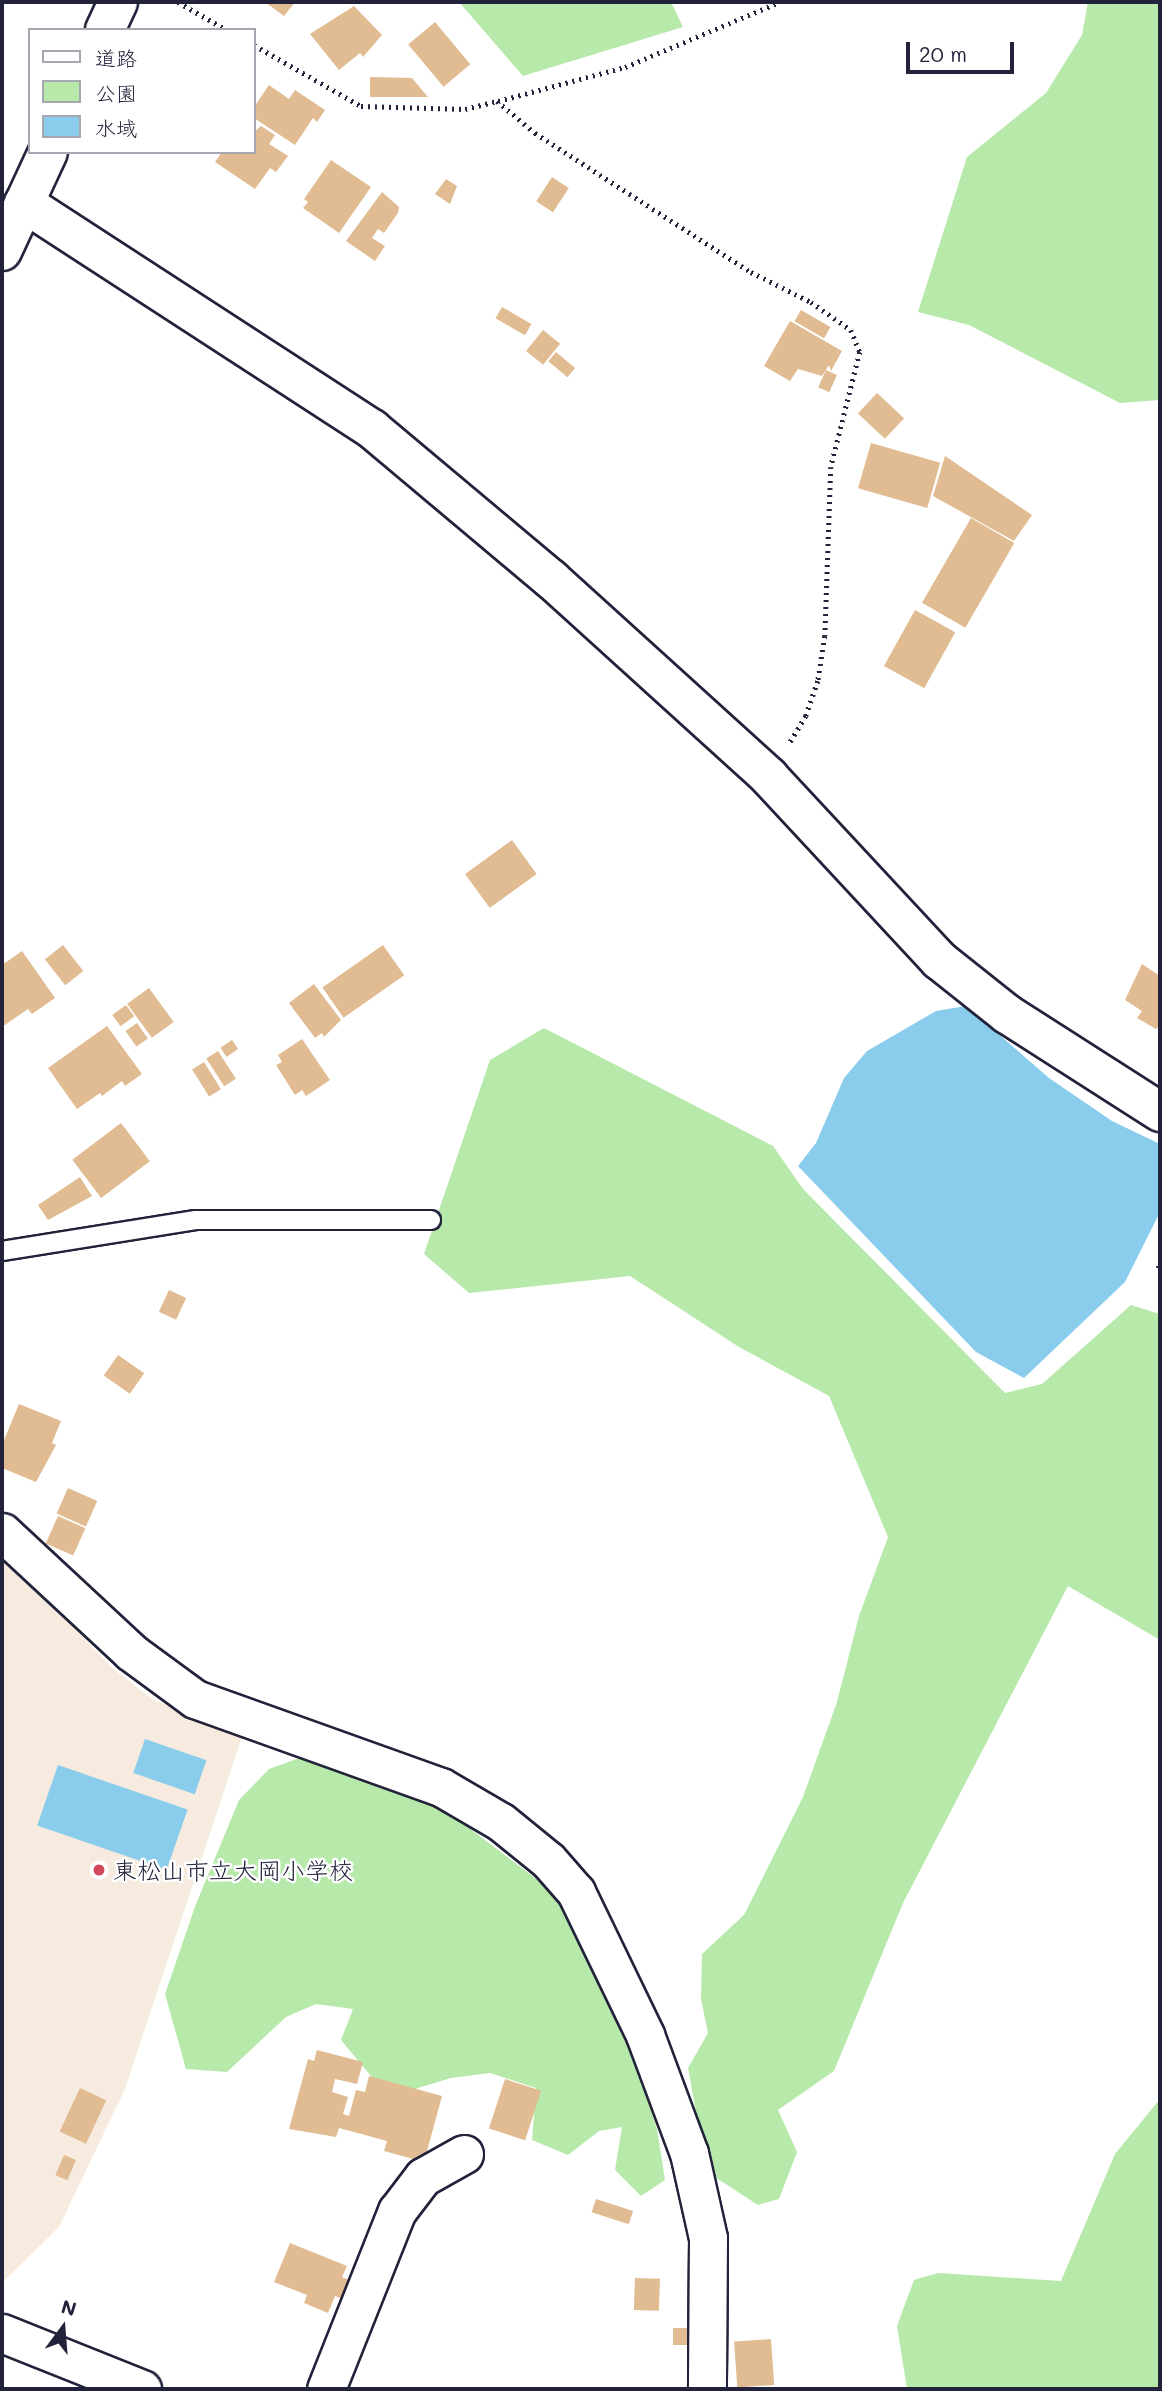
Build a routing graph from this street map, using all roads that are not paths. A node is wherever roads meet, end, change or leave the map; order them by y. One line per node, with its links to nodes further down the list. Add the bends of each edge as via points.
1 (118, 2): 2 (street)
2 (106, 28)
3 (47, 154): 4 (street)
4 (24, 203): 5 (street); 6 (street, via 372,429 551,579 769,777 939,960 1007,1014)
5 (2, 251)
6 (1160, 1112)
7 (431, 1220): 8 (lane, via 196,1220)
8 (2, 1251)
9 (2, 1532): 14 (street, via 131,1652 195,1699 441,1787 501,1822 548,1860 576,1892 645,2035 689,2153 708,2238)
10 (464, 2154): 13 (street, via 423,2177 397,2211)
11 (2, 2333): 12 (street)
12 (142, 2389)
13 (326, 2389)
14 (707, 2389)

